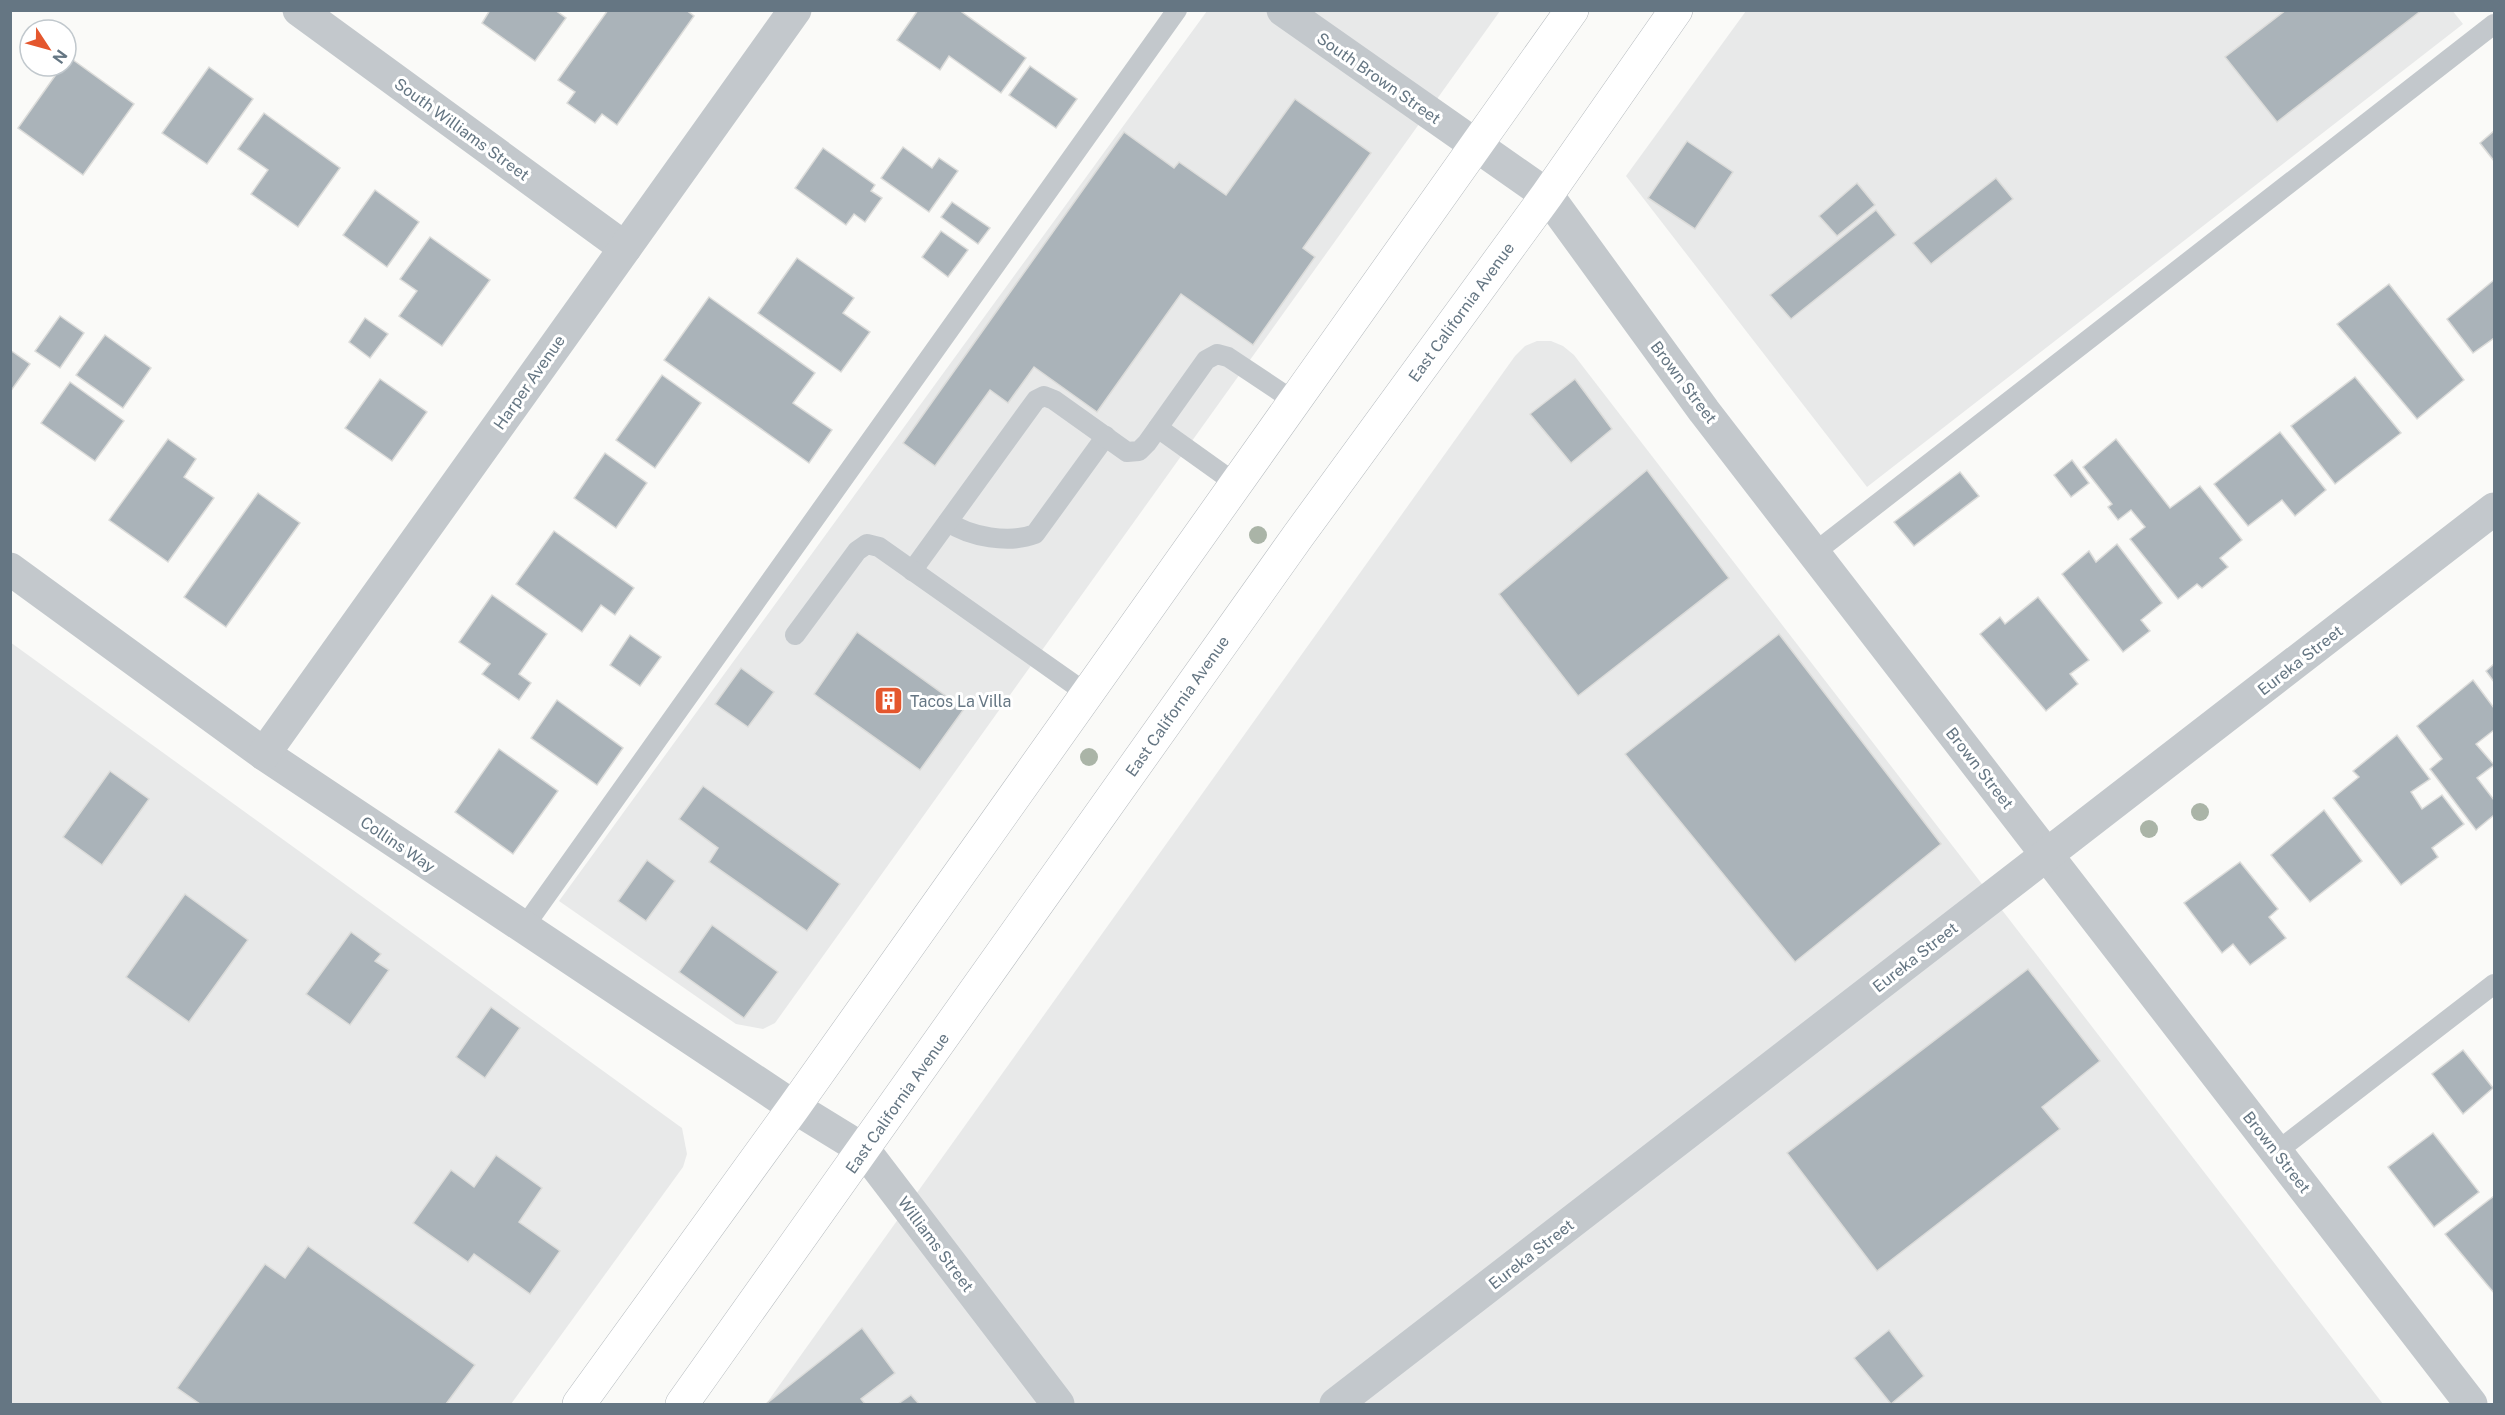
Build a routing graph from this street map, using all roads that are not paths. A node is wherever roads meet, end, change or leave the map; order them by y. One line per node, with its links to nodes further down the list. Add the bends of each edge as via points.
1 (299, 10): 10 (street, South Williams Street)
2 (795, 10): 10 (street, Harper Avenue)
3 (1177, 10): 24 (lane)
4 (1283, 10): 8 (street, South Brown Street)
5 (1572, 10): 8 (main road)
6 (1676, 10): 9 (main road, East California Avenue)
7 (2494, 24): 17 (lane)
8 (1475, 147): 9 (street, Brown Street); 11 (main road)
9 (1546, 195): 17 (street, Brown Street); 27 (main road, East California Avenue, via 1298,536)
10 (625, 248): 22 (street, Harper Avenue)
11 (1294, 401): 12 (lane, via 1228,357 1217,354 1206,360); 14 (main road)
12 (1158, 428): 13 (lane, via 1139,451 1127,452); 14 (lane)
13 (1106, 436): 16 (lane, via 1035,534 1021,540 1006,539 961,531); 16 (lane, via 1054,400 1044,396 1036,400)
14 (1236, 483): 21 (main road)
15 (2494, 509): 23 (street, Eureka Street)
16 (948, 522): 19 (lane)
17 (1814, 553): 23 (street, Brown Street)
18 (10, 569): 22 (street, Collins Way)
19 (912, 571): 20 (lane, via 879,547 867,544 857,551); 21 (lane)
20 (795, 635)
21 (1086, 693): 26 (main road)
22 (264, 754): 24 (street, Collins Way)
23 (2047, 855): 28 (street, Brown Street); 32 (street, Eureka Street)
24 (524, 927): 26 (street, Collins Way)
25 (2494, 984): 28 (lane)
26 (794, 1107): 27 (street, Williams Street); 29 (main road)
27 (864, 1150): 30 (main road, East California Avenue); 31 (street, Williams Street)
28 (2276, 1152): 33 (street, Brown Street)
29 (579, 1404)
30 (682, 1404)
31 (1058, 1404)
32 (1336, 1404)
33 (2471, 1404)

